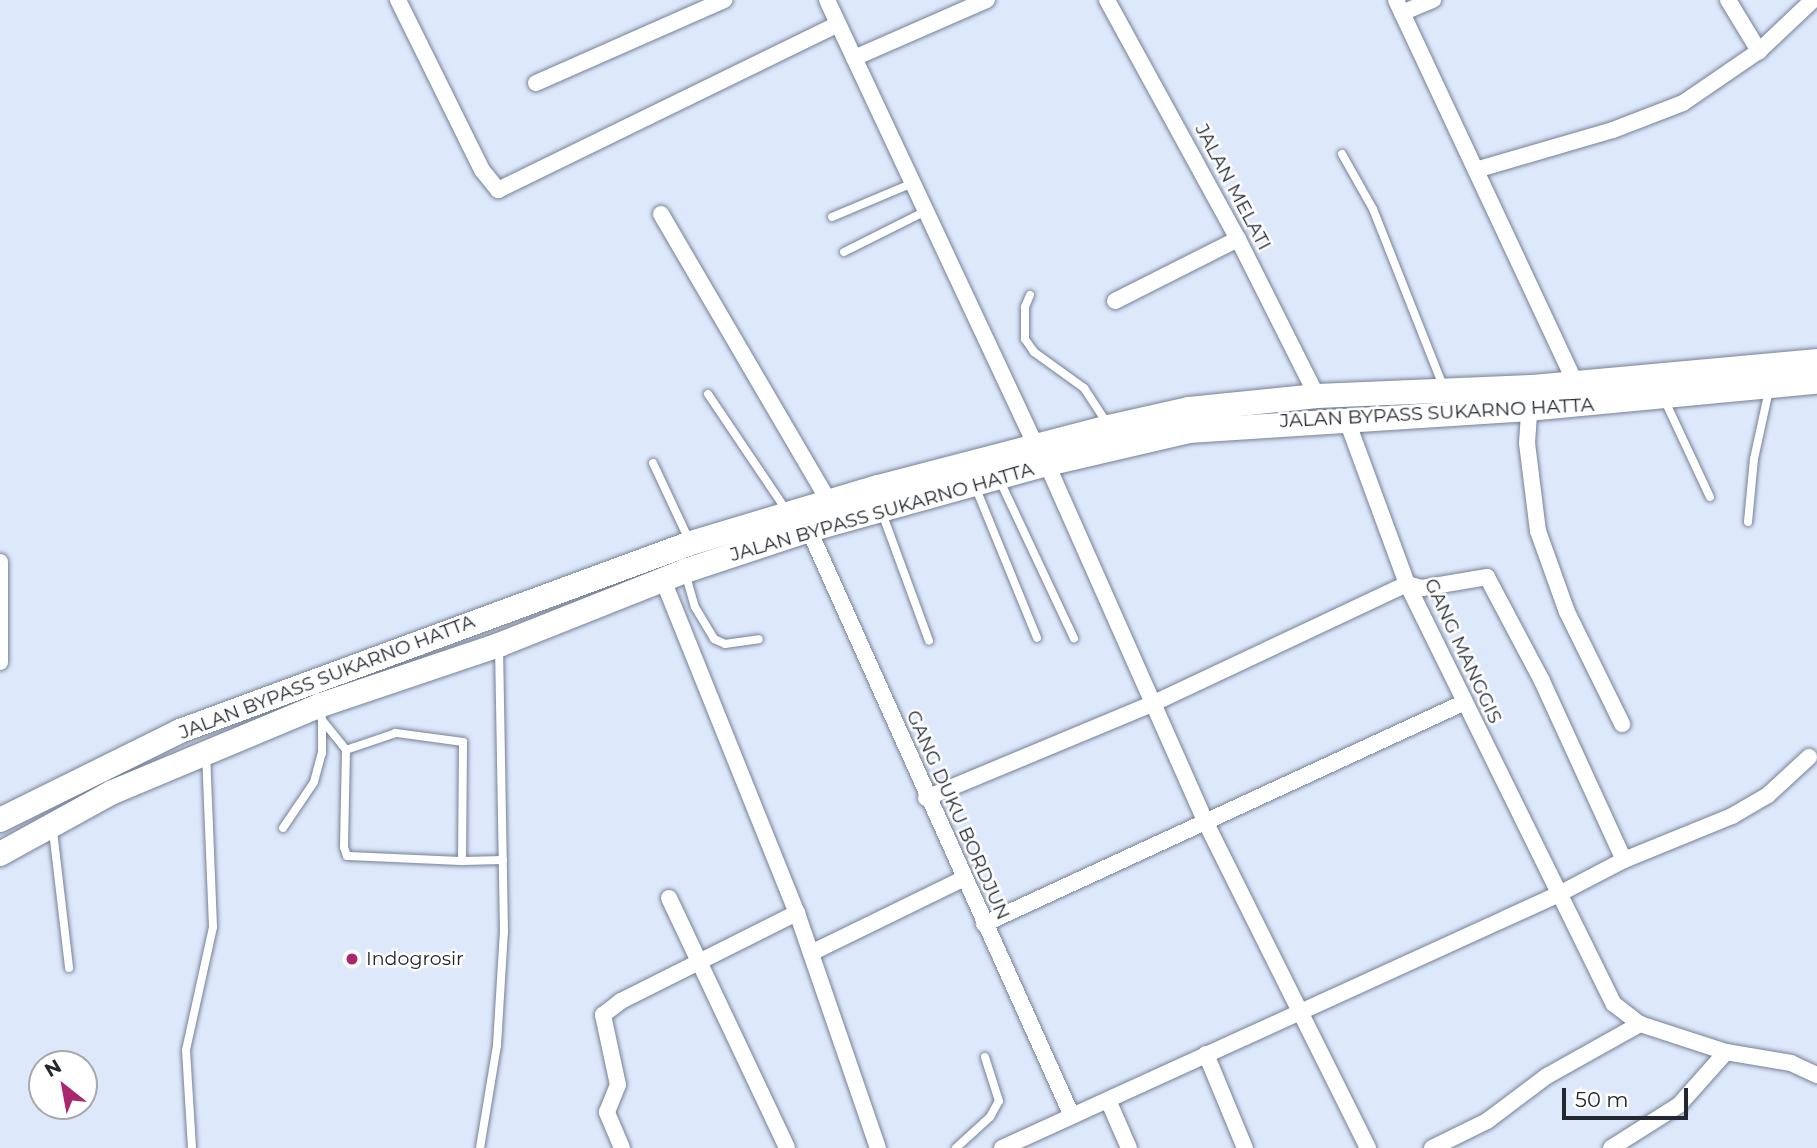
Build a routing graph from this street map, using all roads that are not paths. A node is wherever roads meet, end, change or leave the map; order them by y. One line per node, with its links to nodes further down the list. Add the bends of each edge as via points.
1 (398, 0): 10 (street, via 482,170 498,190)
2 (724, 0): 13 (street)
3 (827, 0): 10 (street)
4 (1107, 0): 20 (street, JALAN MELATI)
5 (1433, 0): 9 (street)
6 (1728, 0): 11 (street)
7 (1813, 0): 11 (street)
8 (977, 2): 12 (street)
9 (1399, 6): 15 (street)
10 (838, 24): 12 (street)
11 (1759, 51): 15 (street, via 1718,82 1673,107 1613,130)
12 (854, 58): 16 (street)
13 (536, 83)
14 (1342, 154): 28 (lane, via 1373,209)
15 (1479, 169): 25 (street)
16 (914, 183): 17 (street); 19 (lane)
17 (924, 212): 21 (lane); 36 (street)
18 (661, 214): 41 (street)
19 (832, 217)
20 (1238, 239): 23 (street); 31 (street, JALAN MELATI)
21 (844, 252)
22 (1030, 295): 35 (lane, via 1025,307 1025,339 1034,352 1084,388)
23 (1115, 301)
24 (1817, 361): 25 (highway, JALAN BYPASS SUKARNO HATTA)
25 (1575, 382): 32 (highway, JALAN BYPASS SUKARNO HATTA)
26 (1770, 383): 27 (highway, JALAN BYPASS SUKARNO HATTA); 30 (highway, JALAN BYPASS SUKARNO HATTA); 44 (lane, via 1754,459)
27 (1817, 383)
28 (1444, 389): 31 (highway, JALAN BYPASS SUKARNO HATTA); 33 (highway, JALAN BYPASS SUKARNO HATTA)
29 (708, 394): 43 (lane)
30 (1662, 395): 32 (highway, JALAN BYPASS SUKARNO HATTA); 40 (lane)
31 (1317, 396): 35 (highway, JALAN BYPASS SUKARNO HATTA, via 1189,409)
32 (1530, 398): 33 (highway, JALAN BYPASS SUKARNO HATTA); 62 (street, via 1528,458 1538,531 1566,612)
33 (1486, 400): 34 (highway, JALAN BYPASS SUKARNO HATTA)
34 (1346, 418): 36 (highway, JALAN BYPASS SUKARNO HATTA, via 1189,431); 49 (street, GANG MANGGIS)
35 (1109, 427): 36 (highway, JALAN BYPASS SUKARNO HATTA)
36 (1041, 455): 38 (highway, JALAN BYPASS SUKARNO HATTA); 41 (highway, JALAN BYPASS SUKARNO HATTA); 59 (street)
37 (653, 463): 46 (lane)
38 (999, 478): 39 (highway, JALAN BYPASS SUKARNO HATTA); 53 (lane)
39 (974, 483): 42 (highway, JALAN BYPASS SUKARNO HATTA); 52 (lane)
40 (1710, 497)
41 (829, 502): 43 (highway, JALAN BYPASS SUKARNO HATTA)
42 (881, 510): 45 (highway, JALAN BYPASS SUKARNO HATTA); 55 (lane)
43 (789, 513): 46 (highway, JALAN BYPASS SUKARNO HATTA)
44 (1748, 522)
45 (809, 530): 48 (highway, JALAN BYPASS SUKARNO HATTA); 66 (street, GANG DUKU BORDJUN)
46 (691, 543): 50 (highway, JALAN BYPASS SUKARNO HATTA)
47 (0, 562): 58 (street)
48 (674, 575): 54 (lane, via 714,639 725,644); 56 (highway, JALAN BYPASS SUKARNO HATTA); 78 (street)
49 (1407, 584): 59 (street); 60 (street, GANG MANGGIS); 73 (street, via 1422,588 1482,577 1491,580)
50 (489, 616): 51 (highway, JALAN BYPASS SUKARNO HATTA); 56 (highway)
51 (449, 630): 57 (highway); 67 (highway, JALAN BYPASS SUKARNO HATTA, via 180,731)
52 (1037, 638)
53 (1074, 638)
54 (759, 639)
55 (929, 641)
56 (499, 645): 57 (highway, JALAN BYPASS SUKARNO HATTA); 72 (lane)
57 (459, 659): 61 (highway, JALAN BYPASS SUKARNO HATTA)
58 (0, 662)
59 (1154, 703): 66 (street); 69 (street)
60 (1464, 704): 69 (street); 76 (street, GANG MANGGIS)
61 (322, 713): 63 (lane); 64 (highway, JALAN BYPASS SUKARNO HATTA); 70 (lane, via 322,753 314,782)
62 (1622, 724)
63 (346, 750): 74 (lane, via 347,856); 74 (lane, via 396,733 463,741)
64 (206, 751): 68 (highway, JALAN BYPASS SUKARNO HATTA); 91 (lane, via 213,927 186,1050)
65 (1809, 757): 73 (street, via 1768,795 1741,811)
66 (926, 798): 75 (street, GANG DUKU BORDJUN)
67 (0, 820)
68 (52, 824): 71 (highway, JALAN BYPASS SUKARNO HATTA); 82 (lane)
69 (1208, 825): 79 (street); 83 (street)
70 (283, 828)
71 (0, 854)
72 (503, 860): 74 (lane); 92 (lane, via 497,1045)
73 (1624, 860): 76 (street)
74 (462, 862)
75 (963, 880): 79 (street, GANG DUKU BORDJUN); 80 (street)
76 (1559, 894): 83 (street); 84 (street, GANG MANGGIS, via 1615,1004)
77 (669, 898): 81 (street)
78 (797, 913): 80 (street); 81 (street)
79 (984, 924): 90 (street, GANG DUKU BORDJUN)
80 (811, 953): 95 (street)
81 (697, 963): 93 (street, via 621,1001 603,1015 618,1086 608,1115); 94 (street)
82 (69, 968)
83 (1301, 1010): 86 (street); 100 (street)
84 (1640, 1024): 85 (street); 101 (street, via 1547,1076 1487,1121)
85 (1726, 1052): 88 (street, via 1791,1063); 102 (street, via 1679,1105)
86 (1206, 1054): 89 (street); 99 (street)
87 (985, 1057): 96 (lane, via 999,1101 990,1117)
88 (1817, 1075)
89 (1108, 1100): 90 (street); 98 (street)
90 (1072, 1116): 97 (street)
91 (192, 1148)
92 (480, 1148)
93 (622, 1148)
94 (787, 1148)
95 (878, 1148)
96 (956, 1148)
97 (1002, 1148)
98 (1129, 1148)
99 (1245, 1148)
100 (1368, 1148)
101 (1432, 1148)
102 (1611, 1148)

